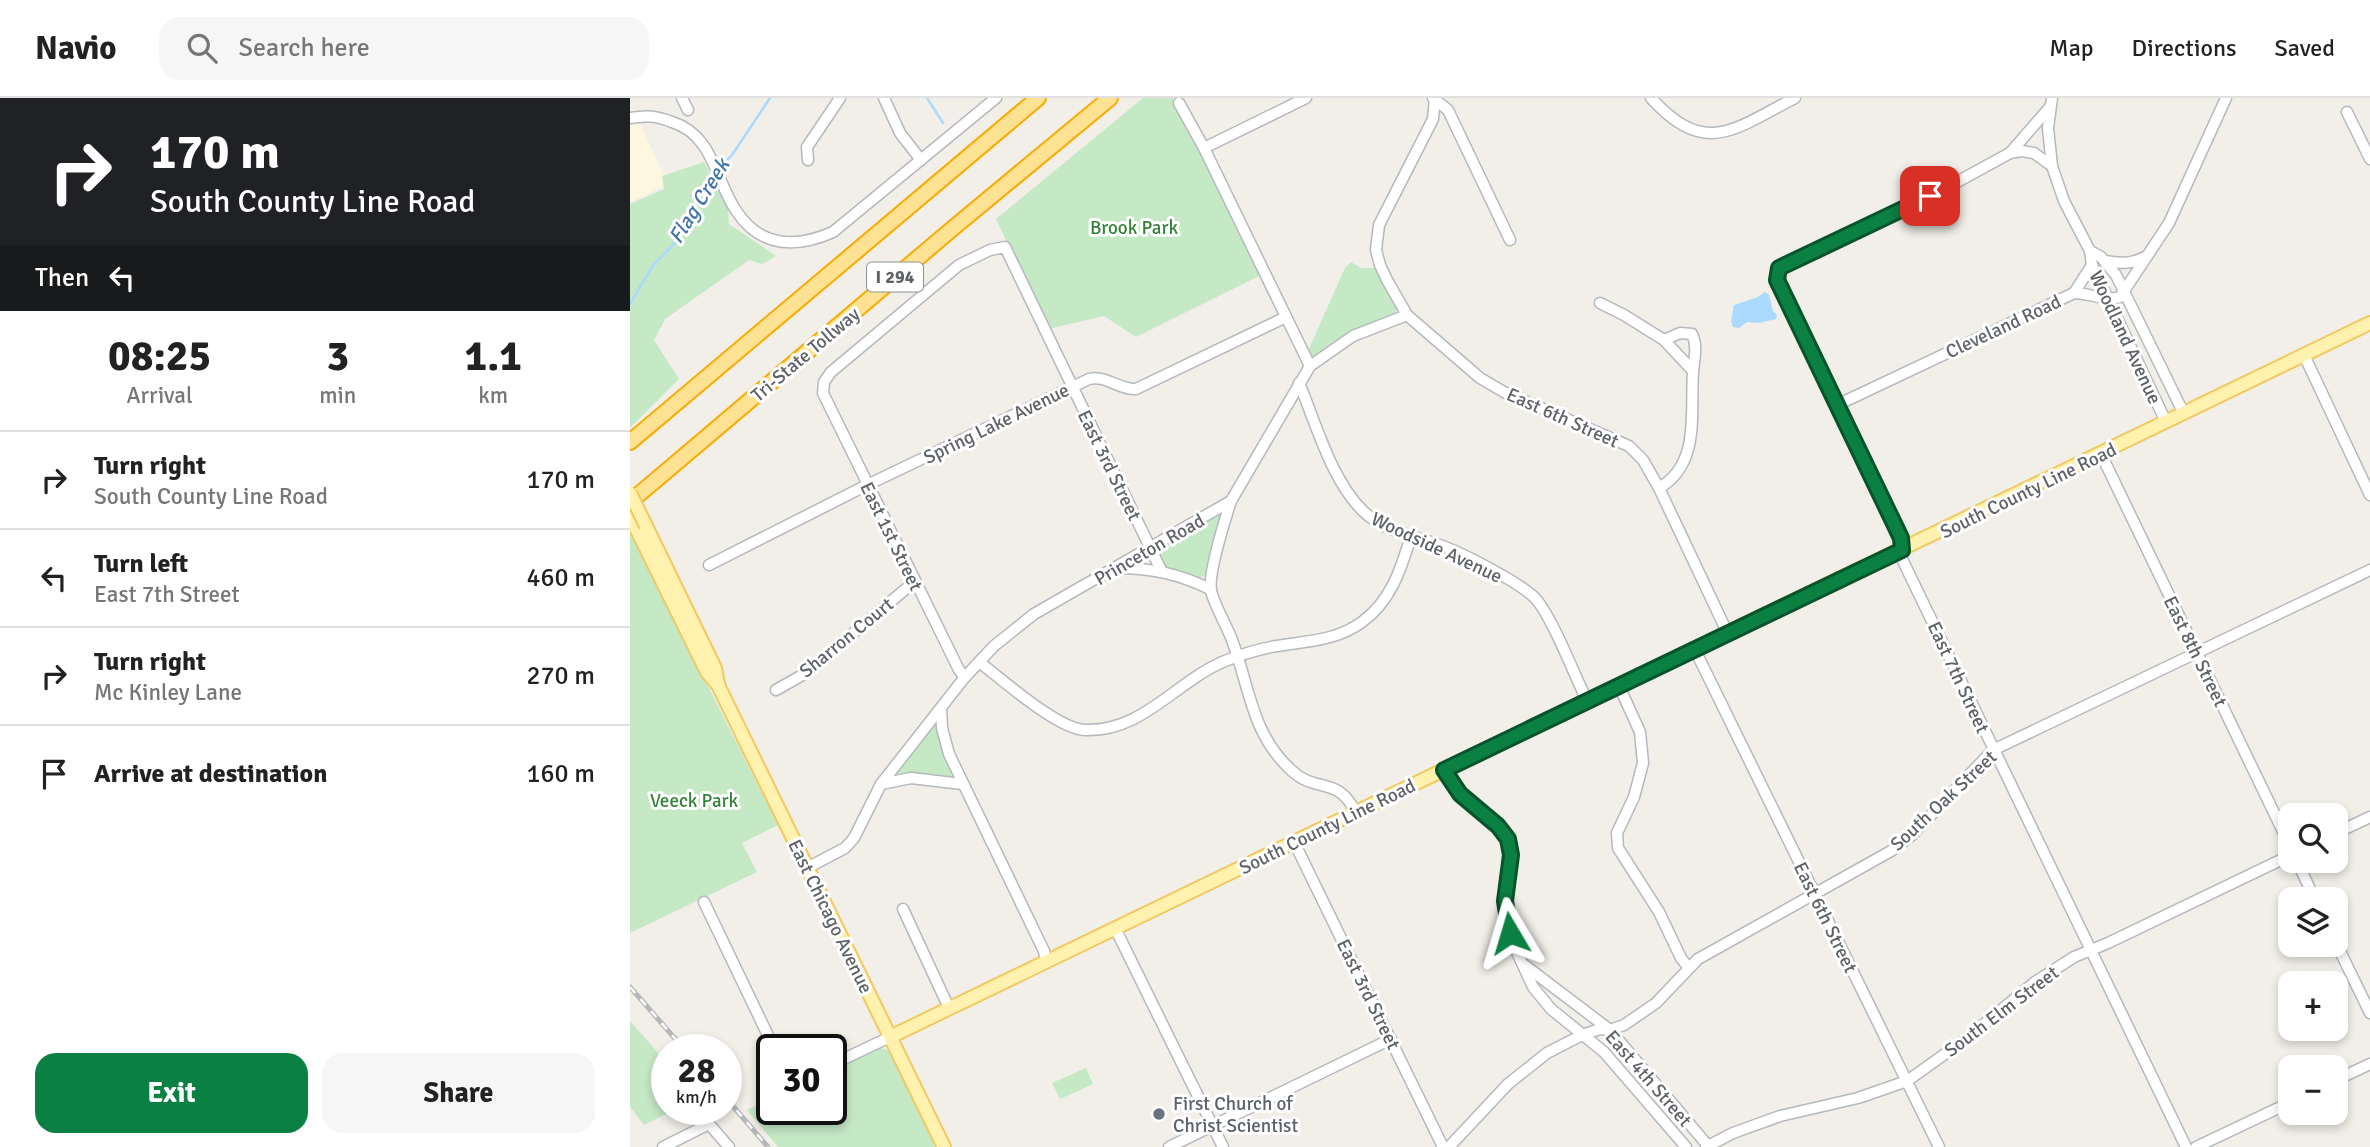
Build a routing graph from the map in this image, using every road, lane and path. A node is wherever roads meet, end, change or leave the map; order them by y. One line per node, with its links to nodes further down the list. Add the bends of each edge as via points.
1 (682, 98): 15 (street)
2 (840, 98): 21 (street, via 807,147)
3 (884, 98): 22 (street, via 900,133)
4 (996, 98): 12 (street)
5 (1038, 98): 46 (highway, I 294)
6 (1110, 98): 53 (highway, Tri-State Tollway / I 294)
7 (1306, 98): 18 (street)
8 (1651, 98): 9 (street, via 1669,118 1692,131 1716,134)
9 (1795, 98)
10 (2226, 98): 26 (street, via 2169,223)
11 (1435, 99): 24 (street, via 1448,110); 33 (street, East 6th Street, via 1433,119 1379,225 1376,250 1380,265)
12 (984, 102): 22 (street)
13 (2051, 102): 19 (street); 23 (street, Woodland Avenue)
14 (1179, 103): 18 (street)
15 (688, 110)
16 (2347, 112): 20 (street)
17 (630, 118): 22 (street, via 649,115 691,131 709,152 736,212 769,240 811,242 833,232)
18 (1204, 148): 34 (street)
19 (2010, 153): 23 (street, via 2034,153); 43 (street, East 7th Street, via 1779,268 1777,280)
20 (2370, 159)
21 (808, 160)
22 (922, 160)
23 (2052, 166): 25 (street, Woodland Avenue)
24 (1510, 240)
25 (2090, 251): 27 (street, Woodland Avenue); 28 (street, Woodland Avenue)
26 (2148, 256): 27 (street, via 2124,264); 30 (street)
27 (2105, 261): 30 (street, Woodland Avenue)
28 (2092, 265): 29 (street); 31 (street, Woodland Avenue)
29 (2074, 293): 31 (street, Cleveland Road); 43 (street, Cleveland Road)
30 (2125, 293): 31 (street, Cleveland Road); 44 (street, Woodland Avenue)
31 (2108, 299): 45 (street, Woodland Avenue)
32 (1600, 303): 36 (street)
33 (1407, 315): 38 (street, Princeton Road, via 1353,337); 49 (street, East 6th Street, via 1480,378 1629,446)
34 (1286, 317): 38 (street); 41 (street, Spring Lake Avenue, via 1136,390 1096,377)
35 (2370, 323): 37 (main road, South County Line Road)
36 (1664, 340): 39 (street); 39 (street, via 1692,334 1697,344)
37 (2304, 355): 44 (main road, South County Line Road); 51 (street)
38 (1310, 366): 40 (street, Princeton Road)
39 (1693, 371): 49 (street, via 1689,448 1678,472)
40 (1299, 383): 52 (street, Princeton Road); 56 (street, Woodside Avenue, via 1352,499 1380,524)
41 (1072, 387): 42 (street, East 3rd Street, via 1005,247 958,265 831,372); 48 (street, Spring Lake Avenue); 57 (street, East 3rd Street)
42 (823, 393): 48 (street, East 1st Street)
43 (1837, 405): 58 (street, East 7th Street, via 1901,538)
44 (2183, 414): 45 (main road, South County Line Road)
45 (2166, 422): 47 (main road, South County Line Road)
46 (630, 442)
47 (2101, 454): 58 (main road, South County Line Road); 67 (street, East 8th Street)
48 (867, 485): 59 (street, Spring Lake Avenue); 63 (street, East 1st Street)
49 (1659, 488): 65 (street, East 6th Street)
50 (630, 493): 55 (main road, bridge)
51 (2370, 495)
52 (1231, 501): 57 (street, Princeton Road); 64 (street)
53 (630, 502)
54 (630, 516): 55 (main road)
55 (642, 529): 85 (main road, East Chicago Avenue, via 715,668 718,685)
56 (1411, 536): 68 (street, via 1393,586 1361,624 1331,638); 73 (street, Woodside Avenue, via 1470,559 1535,598 1583,692)
57 (1150, 548): 60 (street, Princeton Road); 61 (street, East 3rd Street)
58 (1902, 550): 65 (main road, South County Line Road); 75 (street, East 7th Street, via 1902,559)
59 (709, 565)
60 (1116, 568): 61 (street); 69 (street, Princeton Road, via 1034,614)
61 (1161, 570): 64 (street)
62 (2370, 570): 67 (street, South Oak Street)
63 (914, 582): 70 (street, East 1st Street); 72 (street, Sharron Court, via 806,673)
64 (1210, 589): 68 (street)
65 (1728, 634): 66 (main road, South County Line Road)
66 (1695, 650): 71 (main road, South County Line Road); 86 (street, East 6th Street)
67 (2197, 653): 75 (street, South Oak Street); 81 (street, East 8th Street)
68 (1238, 656): 69 (street, via 1207,670 1140,717 1103,729 1082,730 1040,708); 79 (street, via 1254,717 1278,757 1294,773 1345,794)
69 (979, 662): 70 (street, Princeton Road)
70 (965, 677): 74 (street, Princeton Road)
71 (1619, 686): 73 (main road, South County Line Road); 94 (street, via 1640,732 1643,763 1618,832 1618,848)
72 (776, 690)
73 (1584, 703): 76 (main road, South County Line Road)
74 (941, 708): 77 (street, Princeton Road); 78 (street, via 949,754)
75 (1993, 750): 86 (street, South Oak Street, via 1912,835); 90 (street, East 7th Street)
76 (1444, 770): 79 (main road, South County Line Road); 93 (street, East 4th Street, via 1460,794 1508,839 1506,916)
77 (881, 784): 78 (street, via 911,778); 85 (street, Princeton Road, via 854,838 845,848)
78 (962, 784): 92 (street)
79 (1356, 813): 83 (main road, South County Line Road)
80 (2370, 817): 82 (street)
81 (2278, 821)
82 (2348, 827)
83 (1294, 842): 89 (main road, South County Line Road); 101 (street, East 3rd Street)
84 (2278, 861): 90 (street, South Elm Street)
85 (807, 868): 100 (main road, East Chicago Avenue)
86 (1815, 895): 94 (street, South Oak Street); 105 (street, East 6th Street)
87 (704, 902): 98 (street)
88 (903, 909): 95 (street)
89 (1115, 928): 92 (main road, South County Line Road); 107 (street)
90 (2091, 950): 105 (street, South Elm Street, via 2035,982); 118 (street, East 7th Street)
91 (2343, 957): 96 (street)
92 (1046, 961): 95 (main road, South County Line Road)
93 (1519, 961): 97 (street, East 4th Street); 99 (street, East 4th Street, via 1541,999)
94 (1688, 967): 97 (street, South Oak Street, via 1656,1003)
95 (949, 1008): 100 (main road, South County Line Road)
96 (2370, 1013)
97 (1610, 1030): 99 (street, South Oak Street); 108 (street, East 4th Street)
98 (767, 1034)
99 (1582, 1035): 115 (street, South Oak Street, via 1523,1070); 116 (street, East 4th Street, via 1604,1052)
100 (890, 1037): 102 (street); 111 (main road, East Chicago Avenue)
101 (1391, 1039): 107 (street); 114 (street, East 3rd Street)
102 (847, 1057)
103 (2370, 1064): 104 (street)
104 (2348, 1074)
105 (1907, 1081): 108 (street, South Elm Street, via 1780,1116); 117 (street, East 6th Street)
106 (2278, 1108): 119 (street)
107 (1212, 1126): 112 (street); 113 (street)
108 (1708, 1146)
109 (663, 1147): 110 (street, via 709,1124)
110 (729, 1147)
111 (944, 1147)
112 (1169, 1147)
113 (1223, 1147)
114 (1443, 1147)
115 (1449, 1147)
116 (1686, 1147)
117 (1939, 1147)
118 (2186, 1147)
119 (2196, 1147)

